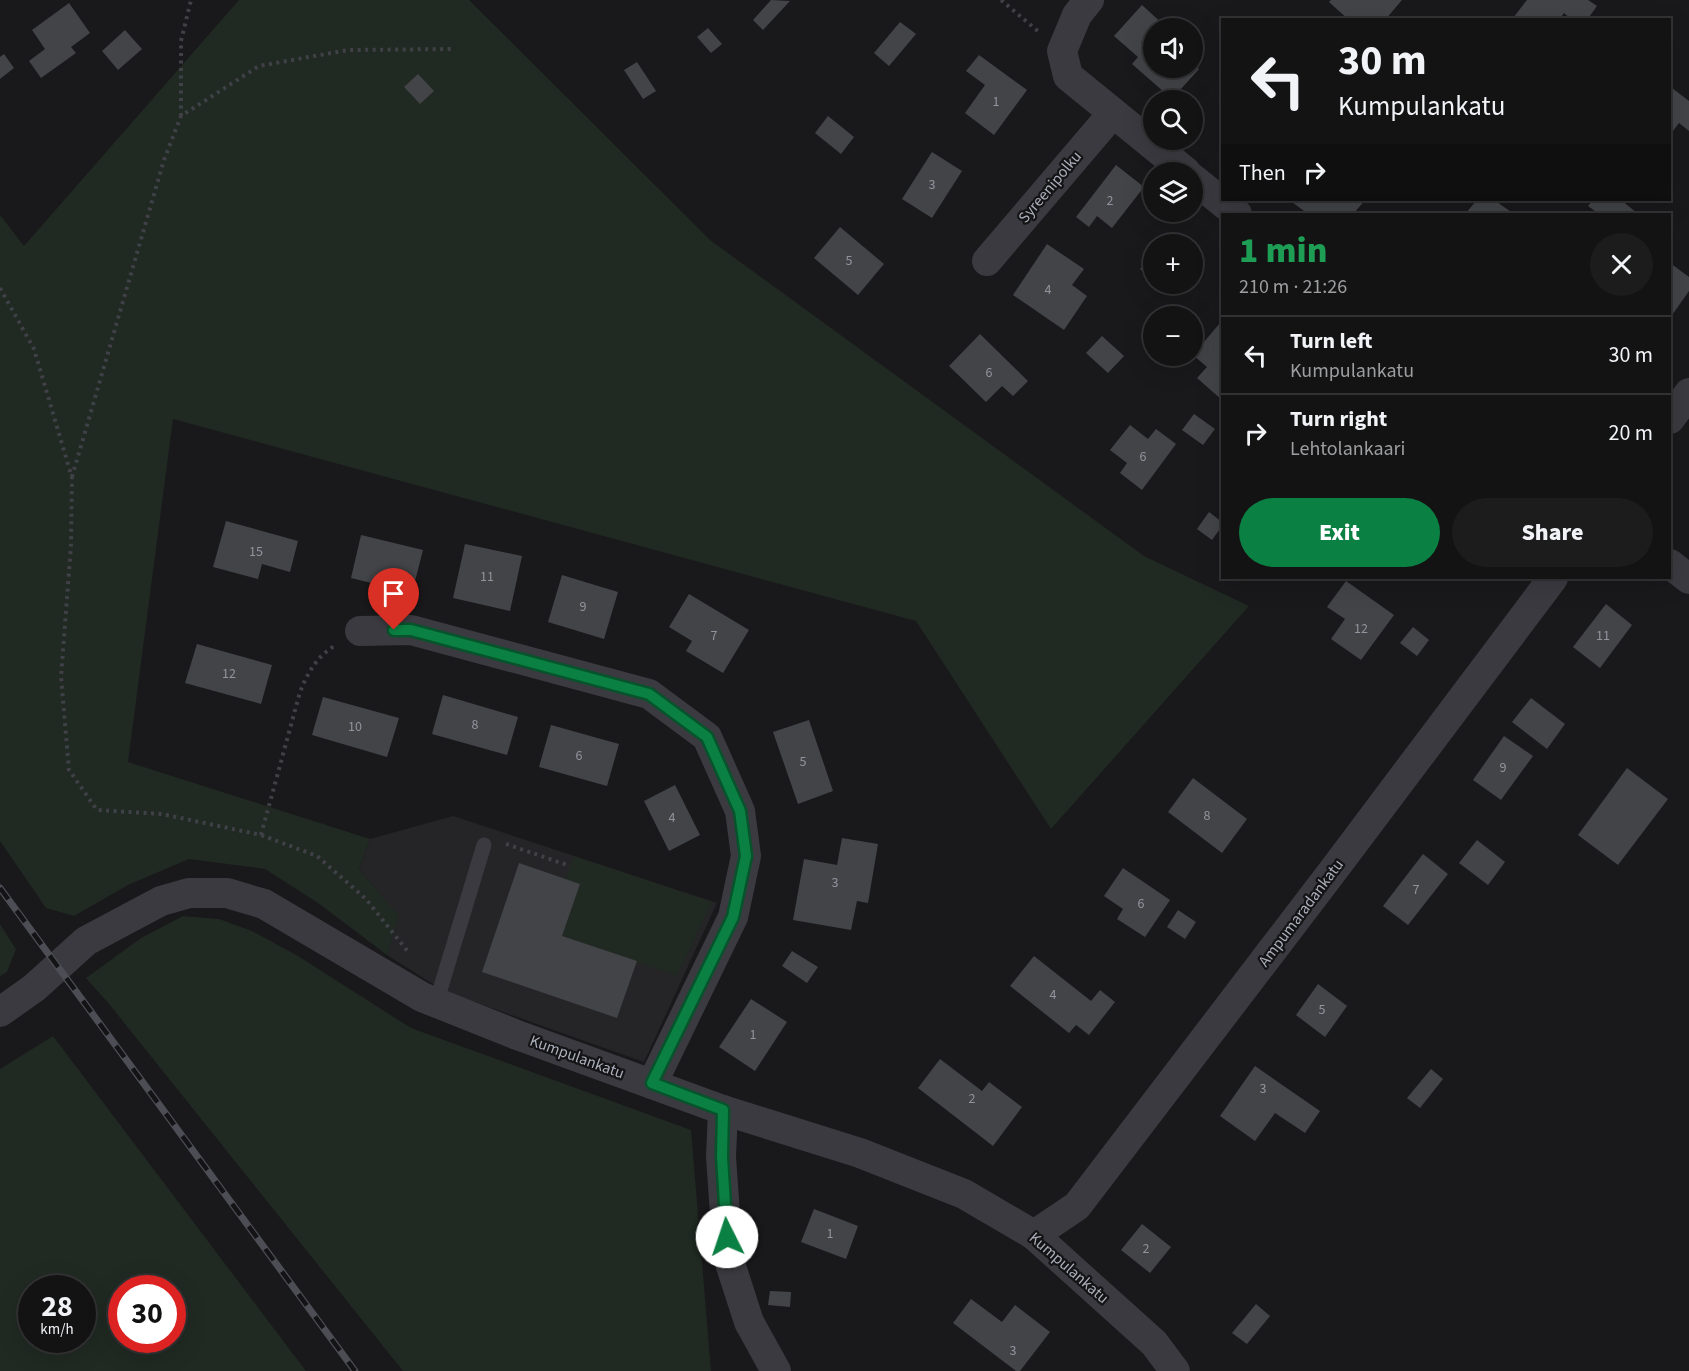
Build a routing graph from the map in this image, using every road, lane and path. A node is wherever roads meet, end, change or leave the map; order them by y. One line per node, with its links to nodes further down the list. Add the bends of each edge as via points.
1 (191, 0): 7 (path, via 181,41)
2 (1001, 0): 5 (path)
3 (1089, 0): 5 (street, via 1077,15)
4 (454, 49): 7 (path, via 348,50 259,66)
5 (1062, 51): 6 (street, via 1068,76)
6 (1113, 113): 8 (street); 11 (street, Syreenipolku)
7 (181, 116): 15 (path, via 164,160)
8 (1174, 162)
9 (1203, 187): 10 (street)
10 (1236, 213)
11 (987, 261)
12 (0, 288): 15 (path, via 34,349)
13 (1689, 393): 14 (street)
14 (1671, 418)
15 (72, 478): 20 (path, via 61,677 69,770 97,810 162,814)
16 (1671, 565): 18 (street)
17 (1552, 579): 27 (street, Ampumaradankatu, via 1077,1206)
18 (1689, 579)
19 (360, 631): 20 (path, via 325,651 309,670); 25 (street, via 411,630 649,694 707,737 740,811 746,856 733,917)
20 (261, 835): 23 (path, via 317,856 366,899 412,956)
21 (484, 845): 22 (path, via 494,840); 23 (lane)
22 (570, 866)
23 (429, 1000): 24 (street, Kumpulankatu, via 264,904 227,893 189,893 161,901 86,941 34,988); 25 (street, Kumpulankatu)
24 (0, 1012)
25 (652, 1083): 26 (street, Kumpulankatu)
26 (723, 1110): 27 (street, Kumpulankatu, via 910,1172 964,1194); 28 (street, via 728,1257 749,1322)
27 (1034, 1235): 29 (street, Kumpulankatu, via 1154,1343)
28 (776, 1371)
29 (1175, 1371)

